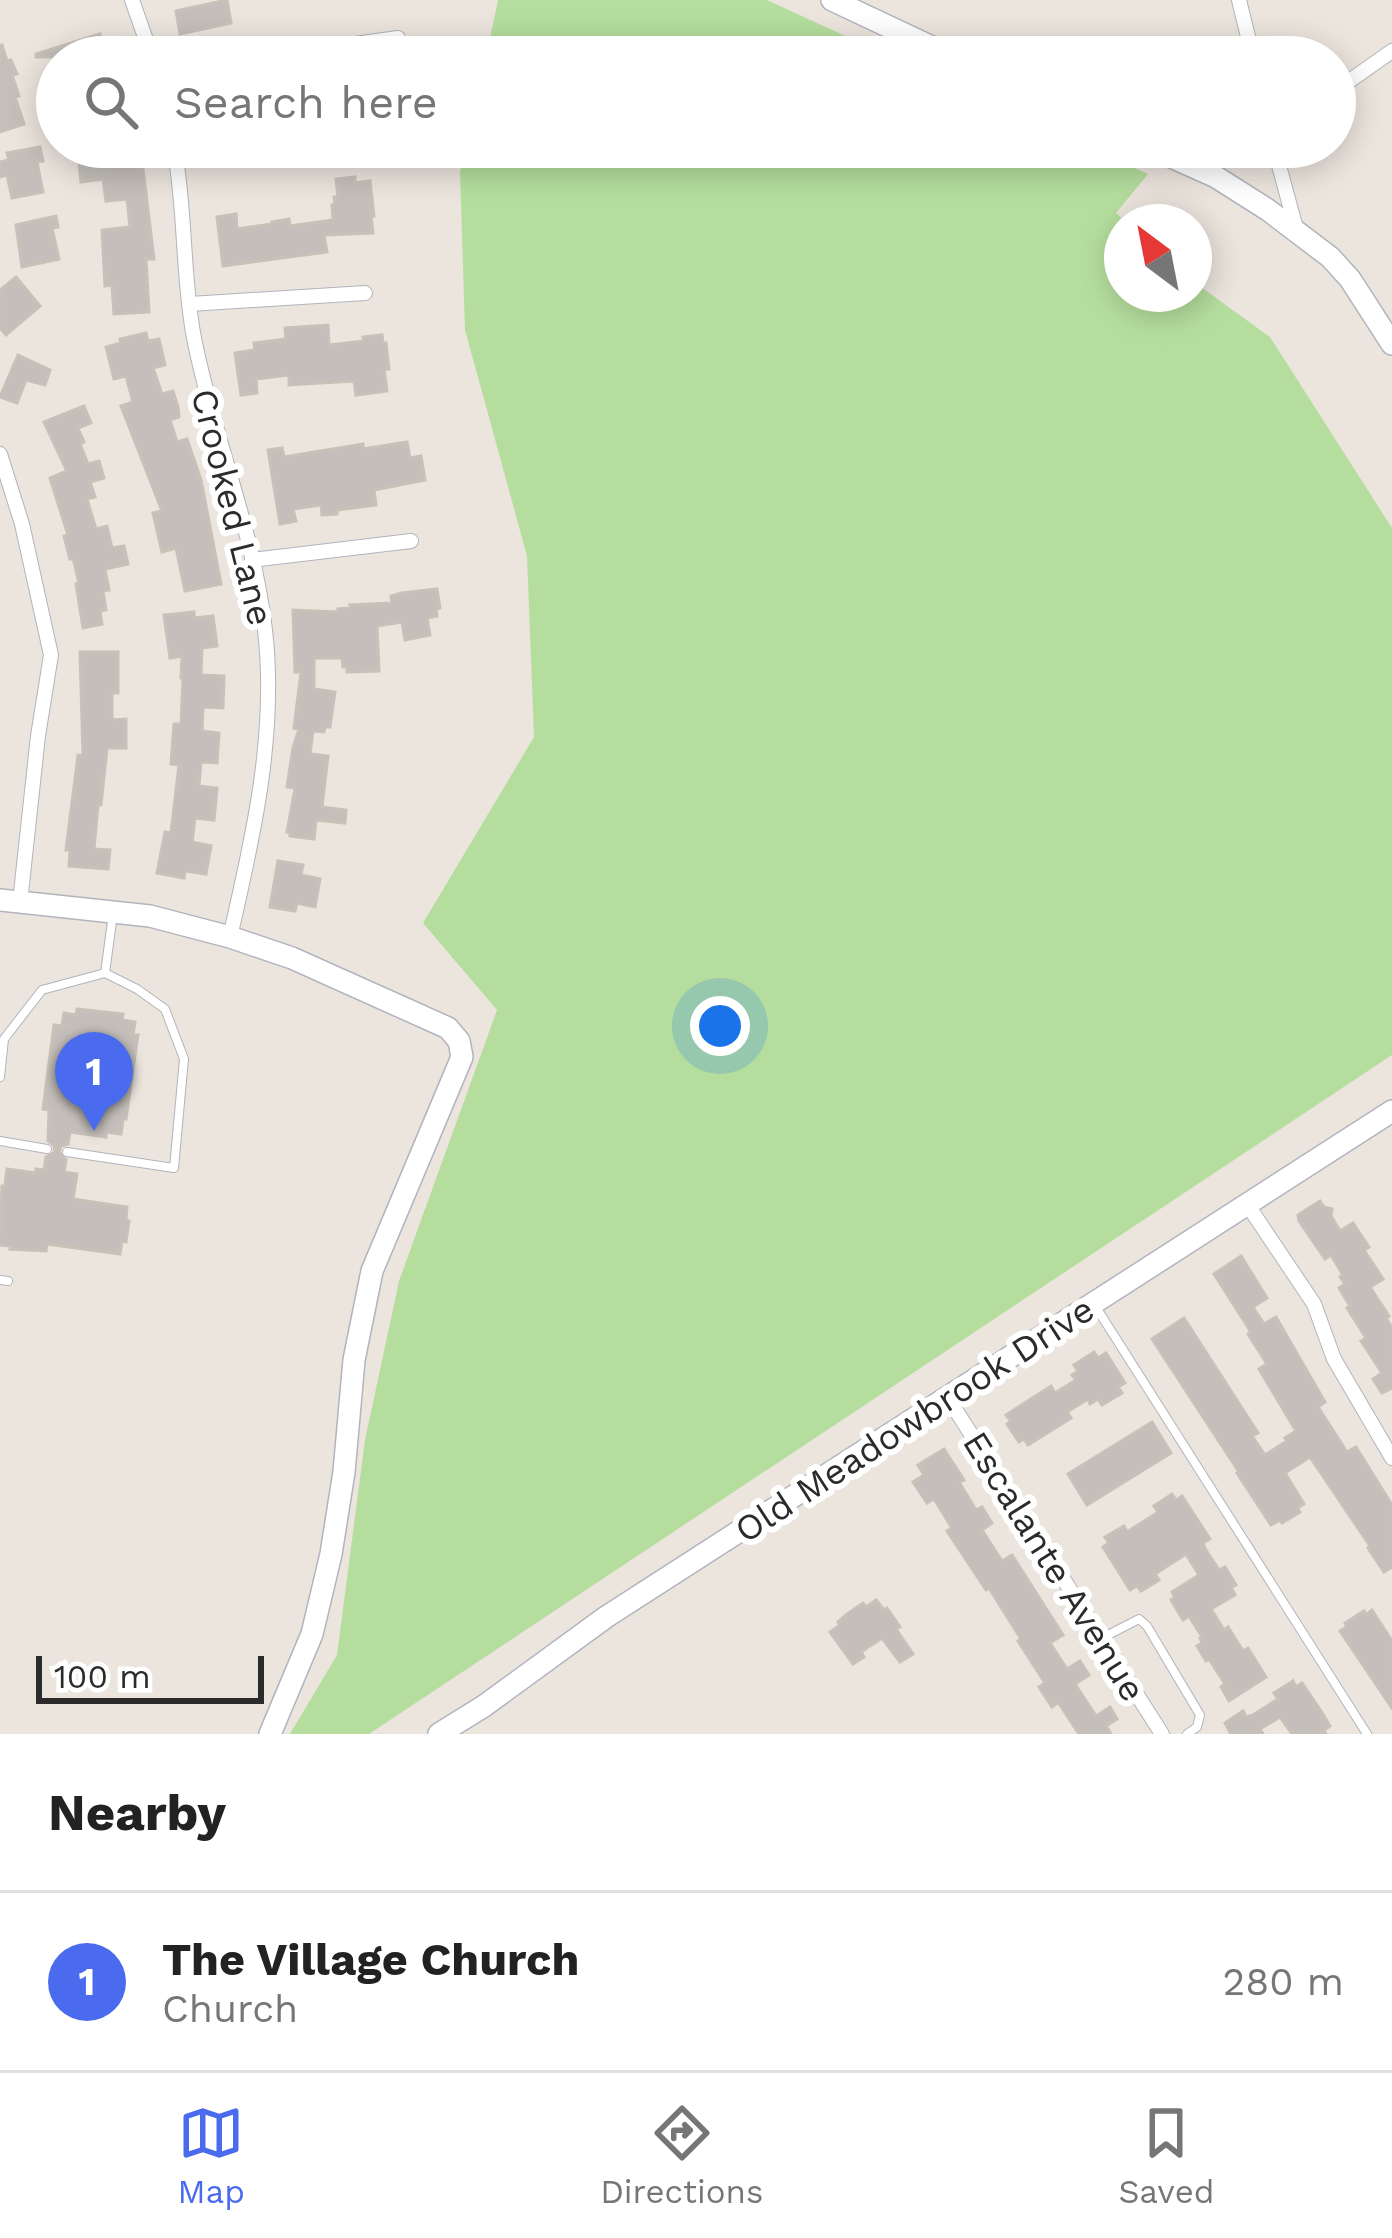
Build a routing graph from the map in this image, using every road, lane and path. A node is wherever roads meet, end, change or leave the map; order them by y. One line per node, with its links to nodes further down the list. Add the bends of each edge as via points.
1 (132, 0): 4 (street)
2 (832, 0): 5 (main road)
3 (1239, 0): 6 (street)
4 (145, 36)
5 (908, 36)
6 (1247, 36)
7 (1392, 51): 8 (street)
8 (1356, 75)
9 (177, 168): 14 (street, Crooked Lane)
10 (1196, 168): 12 (main road)
11 (1281, 168): 12 (street)
12 (1297, 232): 15 (main road, via 1340,268)
13 (365, 292): 14 (street)
14 (190, 304): 18 (street, Crooked Lane)
15 (1392, 344)
16 (0, 454): 19 (street, via 51,656)
17 (410, 541): 18 (street)
18 (252, 560): 21 (street, Crooked Lane, via 268,679 260,794)
19 (10, 901): 20 (main road)
20 (113, 912): 21 (main road); 22 (lane)
21 (230, 937): 33 (main road, via 448,1028 462,1057 372,1270 331,1554 312,1634)
22 (104, 973): 23 (lane, via 42,990 4,1040); 27 (lane, via 165,1009 184,1059 174,1168)
23 (0, 1077)
24 (1392, 1111): 28 (main road, Old Meadowbrook Drive)
25 (0, 1142): 26 (lane)
26 (47, 1148)
27 (67, 1152)
28 (1247, 1204): 29 (main road, Old Meadowbrook Drive); 31 (street, via 1314,1304 1334,1359)
29 (1094, 1303): 30 (main road, Old Meadowbrook Drive); 37 (lane)
30 (948, 1398): 32 (street, Escalante Avenue); 34 (main road, Old Meadowbrook Drive)
31 (1392, 1458)
32 (1101, 1638): 35 (street, Escalante Avenue); 36 (lane, via 1139,1618 1147,1625 1200,1715)
33 (270, 1734)
34 (439, 1734)
35 (1162, 1734)
36 (1187, 1734)
37 (1367, 1734)

